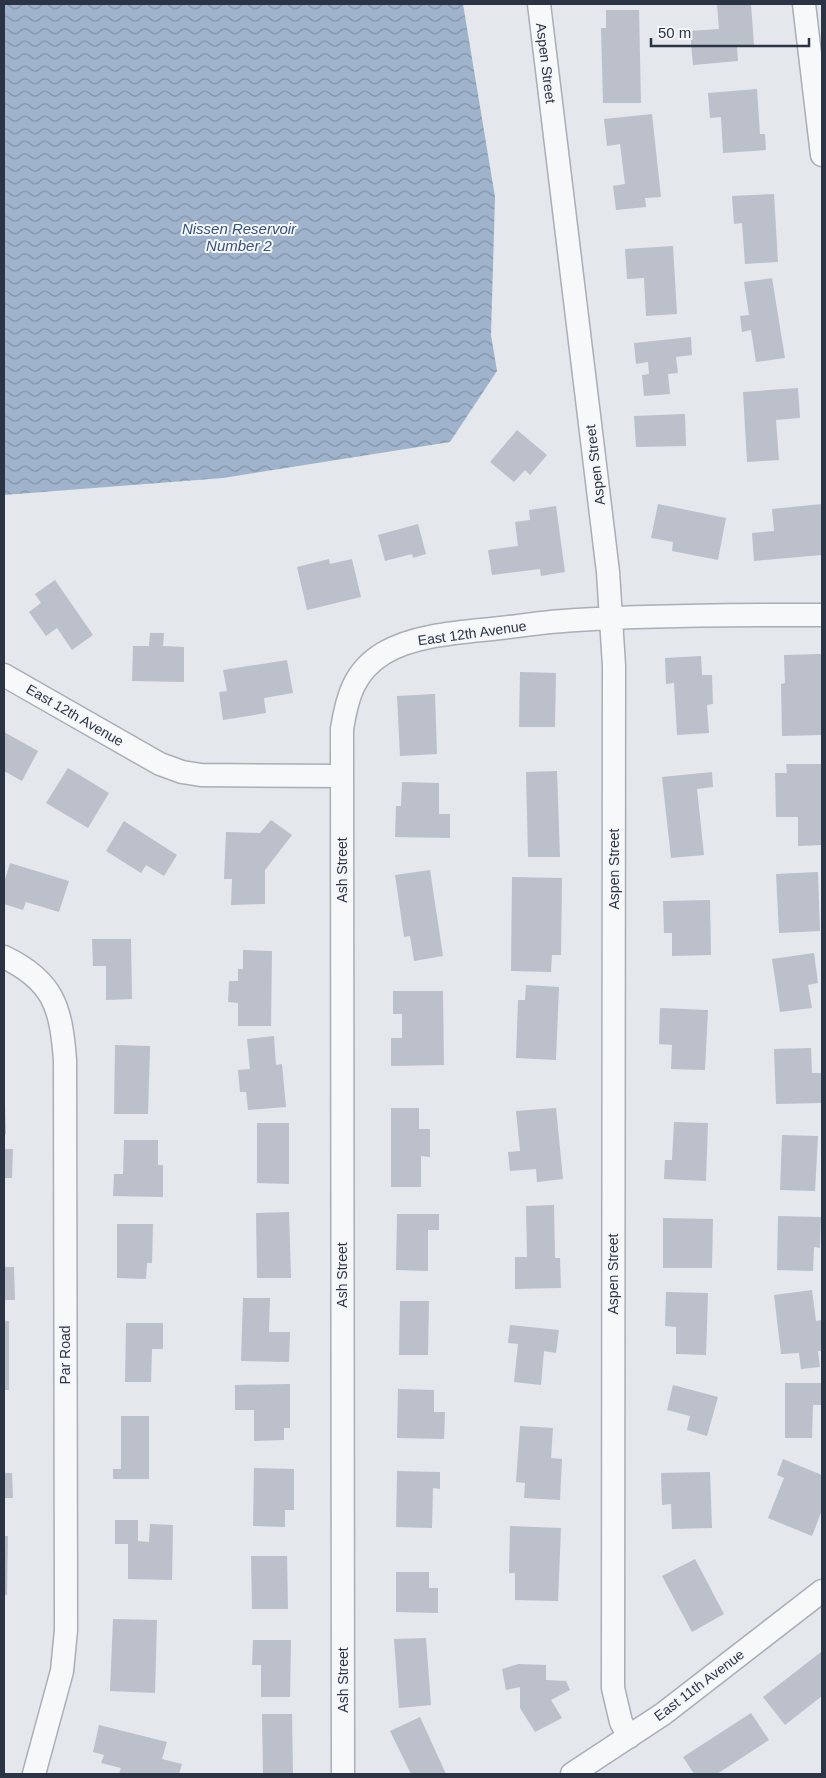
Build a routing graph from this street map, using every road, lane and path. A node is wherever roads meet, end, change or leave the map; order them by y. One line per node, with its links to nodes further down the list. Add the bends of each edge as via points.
1 (539, 4): 5 (street, Aspen Street)
2 (804, 4): 3 (street)
3 (822, 155)
4 (822, 615): 5 (street, East 12th Avenue)
5 (611, 618): 7 (street, East 12th Avenue, via 464,632 423,639 384,653 370,663 350,690 342,729); 10 (street, Aspen Street, via 614,666 613,1688 621,1722)
6 (4, 675): 7 (street, East 12th Avenue, via 160,764 182,772 201,775)
7 (342, 776): 12 (street, Ash Street)
8 (4, 957): 11 (street, Par Road, via 38,979 49,993 63,1028 65,1060 66,1630 62,1671)
9 (822, 1591): 10 (street, East 11th Avenue)
10 (629, 1737): 13 (street, East 11th Avenue)
11 (34, 1774)
12 (343, 1774)
13 (572, 1774)

